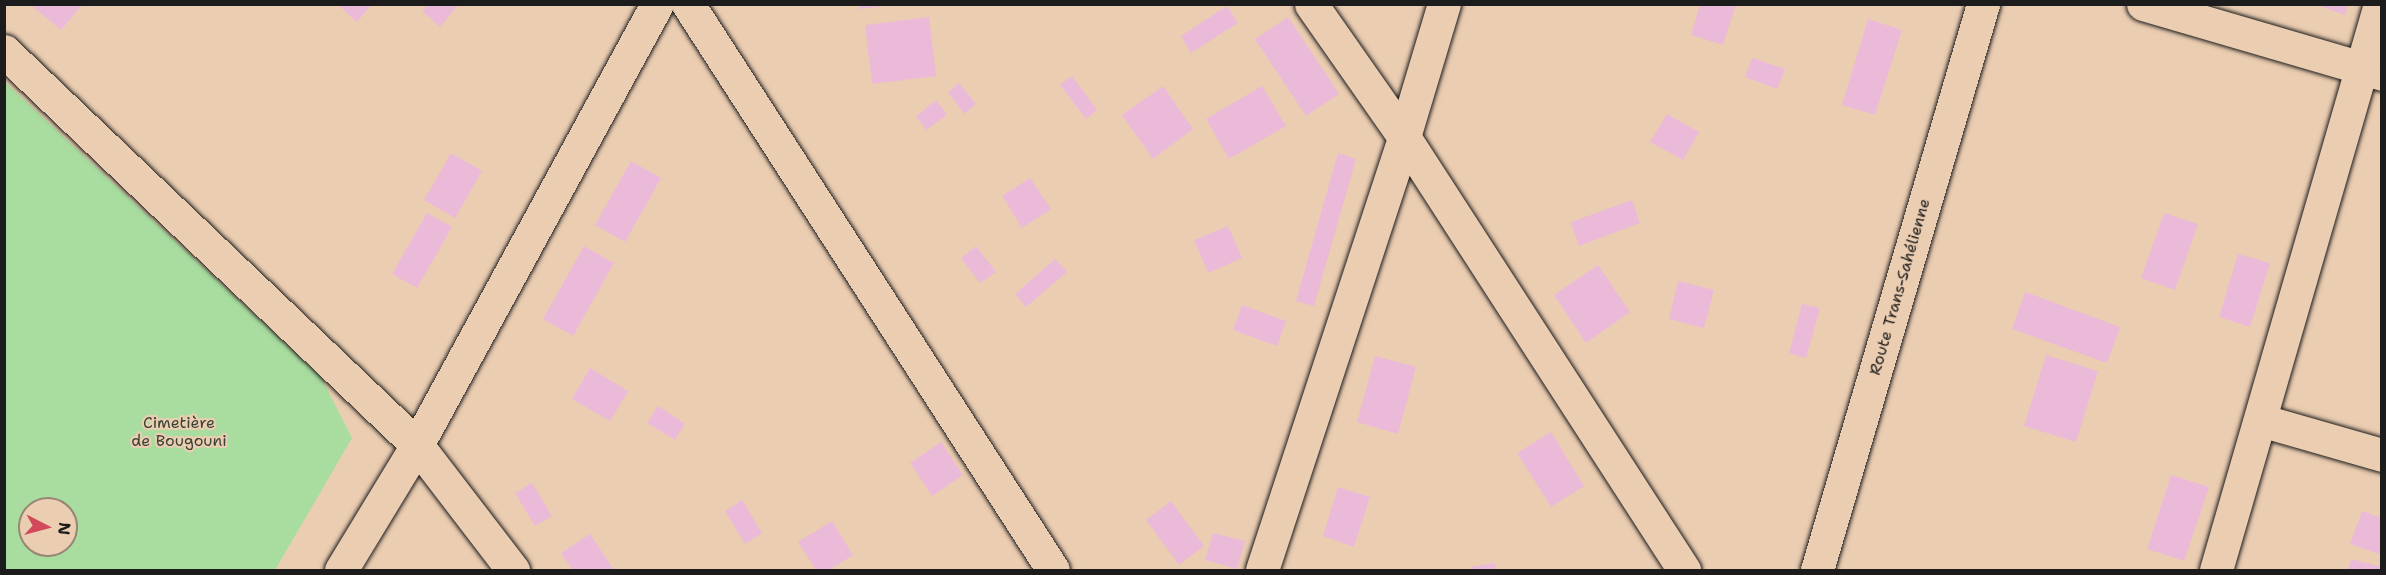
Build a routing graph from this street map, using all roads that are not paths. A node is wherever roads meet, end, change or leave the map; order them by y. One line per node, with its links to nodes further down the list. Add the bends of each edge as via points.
1 (657, 4): 12 (main road)
2 (688, 4): 16 (main road)
3 (1311, 4): 10 (main road)
4 (1444, 4): 10 (main road)
5 (1983, 4): 19 (main road, Route Trans-Sahélienne)
6 (2143, 4): 9 (main road)
7 (2380, 4): 9 (main road)
8 (4, 51): 12 (main road)
9 (2372, 71): 11 (main road)
10 (1404, 137): 17 (main road); 18 (main road)
11 (2260, 420): 13 (main road); 20 (main road)
12 (417, 445): 14 (main road); 15 (main road)
13 (2382, 455)
14 (341, 570)
15 (513, 570)
16 (1053, 570)
17 (1262, 570)
18 (1684, 570)
19 (1817, 570)
20 (2216, 570)

